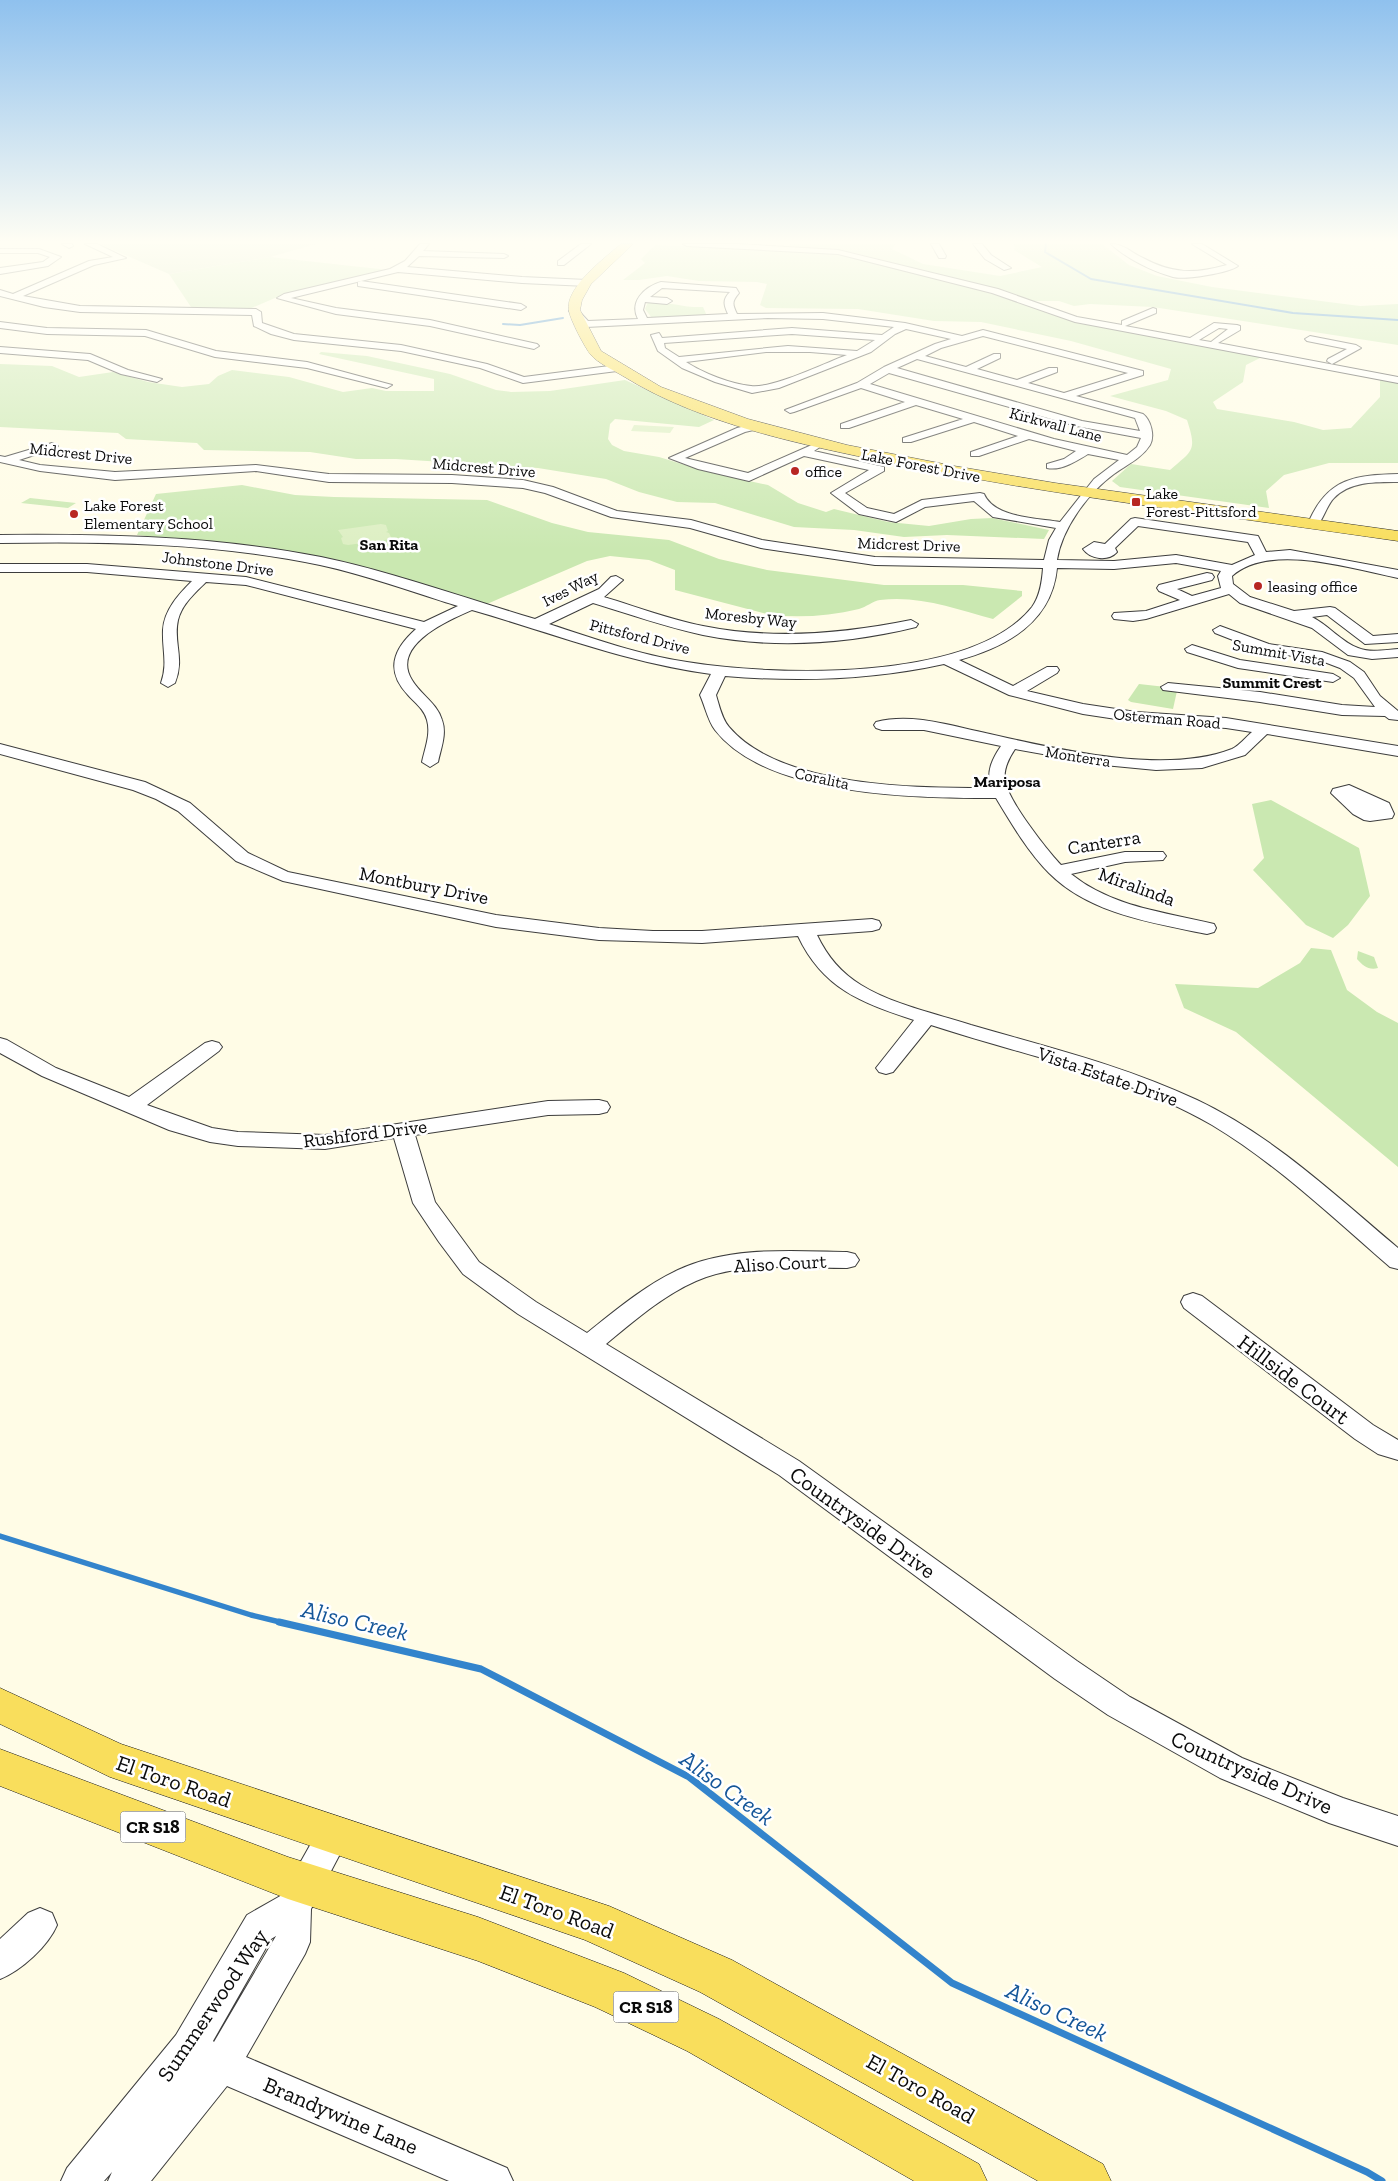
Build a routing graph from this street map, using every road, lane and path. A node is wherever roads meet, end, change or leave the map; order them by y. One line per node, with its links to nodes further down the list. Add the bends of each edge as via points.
1 (187, 346): 26 (street, via 215,354)
2 (321, 346): 26 (street)
3 (386, 346): 27 (street)
4 (533, 346): 18 (street)
5 (594, 346): 29 (main road, Lake Forest Drive, via 601,357)
6 (601, 346): 53 (main road, Lake Forest Drive, via 624,366 649,379 715,407)
7 (660, 346): 23 (street)
8 (874, 346): 17 (street)
9 (939, 346): 20 (street)
10 (1036, 346): 44 (street, via 1139,373)
11 (1218, 346): 33 (street)
12 (1243, 346): 21 (street)
13 (1332, 346): 21 (street)
14 (1344, 346): 24 (street, via 1356,348)
15 (0, 350): 35 (street, via 90,357 125,372)
16 (728, 353): 17 (street, via 797,347); 23 (street); 25 (street)
17 (858, 353): 37 (street)
18 (517, 354)
19 (997, 356): 31 (street)
20 (919, 357): 30 (street); 31 (street)
21 (1310, 357): 24 (street)
22 (500, 360): 27 (street)
23 (677, 360): 37 (street, via 706,375 752,390)
24 (1332, 361): 28 (street)
25 (747, 362)
26 (294, 364): 40 (street)
27 (483, 366): 29 (street, via 530,380)
28 (1378, 367): 33 (street); 34 (street)
29 (617, 368): 48 (main road, Lake Forest Drive, via 683,401)
30 (888, 369): 39 (street); 51 (street, via 1080,424)
31 (969, 369): 38 (street)
32 (1053, 370): 38 (street)
33 (1356, 372): 36 (street)
34 (1398, 373)
35 (157, 378)
36 (1398, 380)
37 (783, 383): 41 (street)
38 (1019, 383): 44 (street)
39 (861, 385): 43 (street); 45 (street, Kirkwall Lane)
40 (387, 386)
41 (799, 387)
42 (816, 391): 43 (street)
43 (833, 395): 46 (street)
44 (1065, 396): 51 (street, via 1139,416)
45 (917, 401): 47 (street, Kirkwall Lane); 49 (street)
46 (790, 410)
47 (974, 419): 50 (street, Kirkwall Lane); 52 (street)
48 (758, 426): 53 (main road, Lake Forest Drive); 56 (street, via 675,458 749,476)
49 (846, 426)
50 (1030, 435): 55 (street, Kirkwall Lane); 57 (street)
51 (1146, 435): 59 (street, Pittsford Drive, via 1146,444)
52 (907, 440)
53 (824, 442): 56 (street); 65 (main road, Lake Forest Drive, via 958,472)
54 (52, 446): 58 (street)
55 (1086, 450): 59 (street, Kirkwall Lane); 61 (street, via 1068,461)
56 (801, 452): 66 (street, via 880,469 837,493 863,511 896,518 922,504)
57 (975, 454)
58 (3, 459): 62 (street, Midcrest Drive, via 60,470)
59 (1128, 459): 65 (street, Pittsford Drive, via 1104,476)
60 (145, 461): 62 (street)
61 (1051, 466)
62 (136, 476): 76 (street, Midcrest Drive, via 256,468 336,478 506,483 549,490 615,514 691,524 750,542 859,559)
63 (1398, 478): 67 (street, via 1361,481 1339,488 1331,494)
64 (992, 485): 66 (street)
65 (1092, 490): 67 (main road, Lake Forest Drive); 68 (street, Pittsford Drive); 70 (main road, Lake Forest Drive)
66 (980, 497): 68 (street, via 979,500 997,514)
67 (1316, 519): 69 (main road, Lake Forest Drive)
68 (1064, 526): 76 (street, Pittsford Drive, via 1056,538)
69 (1398, 530)
70 (1398, 536)
71 (6, 543): 88 (street, Pittsford Drive, via 161,543 267,552 353,568)
72 (1108, 548): 73 (street, via 1135,522 1254,539)
73 (1263, 556): 74 (street, via 1290,554); 79 (street)
74 (1340, 562): 75 (street, via 1346,552); 77 (street)
75 (1398, 562)
76 (1049, 564): 79 (street, Midcrest Drive, via 1100,569 1185,563); 99 (street, Pittsford Drive, via 1048,594 1028,620 996,640)
77 (1362, 567): 80 (street); 84 (street, via 1358,576)
78 (0, 568): 81 (street, Johnstone Drive, via 87,568)
79 (1230, 570): 85 (street, via 1225,580)
80 (1398, 574)
81 (203, 577): 92 (street, Johnstone Drive, via 267,585); 104 (street, via 183,598 172,617 170,627 175,667)
82 (1207, 577): 87 (street, via 1164,588)
83 (616, 580): 86 (street, Ives Way, via 610,588)
84 (1398, 582)
85 (1231, 590): 87 (street); 89 (street, via 1253,603)
86 (592, 598): 90 (street, Ives Way); 91 (street, Moresby Way, via 696,629 760,638 848,636)
87 (1190, 600): 94 (street, via 1146,614 1129,608 1122,610)
88 (471, 605): 90 (street, Pittsford Drive); 92 (street)
89 (1295, 615): 95 (street, via 1330,611 1370,641); 98 (street, via 1317,625 1352,652 1372,655)
90 (537, 624): 102 (street, Pittsford Drive, via 618,652)
91 (911, 624)
92 (426, 627): 113 (street, via 409,641 400,663 400,673 434,719 436,736)
93 (1220, 630): 96 (street)
94 (1112, 632)
95 (1398, 638)
96 (1266, 648): 100 (street); 107 (street, via 1322,656 1345,665 1358,675 1375,699)
97 (1192, 649): 100 (street, Summit Vista)
98 (1398, 653)
99 (944, 659): 102 (street, Pittsford Drive, via 900,668 841,674 787,676); 106 (street, Osterman Road)
100 (1247, 666): 103 (street, Summit Vista)
101 (1052, 670): 106 (street)
102 (720, 671): 114 (street, Coralita, via 708,695 714,720 733,742 764,761 807,776 856,785 936,793)
103 (1333, 678)
104 (168, 683)
105 (1168, 687): 107 (street, via 1192,685)
106 (1014, 692): 109 (street, Osterman Road, via 1113,714)
107 (1393, 716)
108 (882, 725): 110 (street, Monterra, via 923,725)
109 (1264, 729): 110 (street, Monterra, via 1259,738 1240,751 1182,764 1113,762); 112 (street, Osterman Road)
110 (1011, 744): 114 (street, Miralinda, via 996,769)
111 (0, 749): 119 (street, Montbury Drive, via 162,795 184,807 242,857 282,876 308,883 520,926 599,934 702,937)
112 (1397, 749)
113 (430, 762)
114 (1001, 793): 116 (street, Miralinda)
115 (1157, 856): 116 (street, Canterra, via 1125,857)
116 (1058, 871): 118 (street, Miralinda, via 1093,895 1113,904 1140,914)
117 (872, 924): 119 (street, Montbury Drive)
118 (1207, 928)
119 (805, 930): 120 (street, Vista Estate Drive, via 822,964 842,982 863,995)
120 (927, 1017): 123 (street); 128 (street, Vista Estate Drive, via 1125,1079 1191,1106 1272,1154)
121 (0, 1044): 124 (street, Rushford Drive, via 49,1072)
122 (212, 1047): 124 (street)
123 (886, 1068)
124 (131, 1106): 126 (street, Rushford Drive, via 194,1130 238,1139 325,1142)
125 (599, 1107): 126 (street, Rushford Drive, via 548,1108)
126 (403, 1130): 130 (street, Countryside Drive, via 424,1203 471,1268)
127 (847, 1260): 130 (street, Aliso Court, via 747,1262 690,1274 646,1299)
128 (1398, 1261)
129 (1193, 1302): 131 (street, Hillside Court, via 1364,1432 1386,1447)
130 (588, 1346): 134 (street, Countryside Drive, via 789,1468 1118,1706 1231,1768 1340,1812)
131 (1398, 1450)
132 (0, 1705): 135 (main road, El Toro Road, via 110,1760)
133 (0, 1767): 136 (main road, CR S18)
134 (1398, 1831)
135 (334, 1835): 136 (street, Summerwood Way); 145 (main road, El Toro Road, via 592,1921 716,1976)
136 (300, 1896): 139 (street, Summerwood Way, via 259,1927); 140 (street, Summerwood Way, via 293,1942); 144 (main road, CR S18, via 478,1939 608,1989 703,2035)
137 (40, 1925): 138 (street)
138 (0, 1962)
139 (189, 2048): 140 (street, Brandywine Lane); 141 (street, Summerwood Way)
140 (221, 2065): 142 (street, Summerwood Way); 143 (street, Brandywine Lane)
141 (80, 2181)
142 (127, 2181)
143 (494, 2181)
144 (962, 2181)
145 (1086, 2181)

